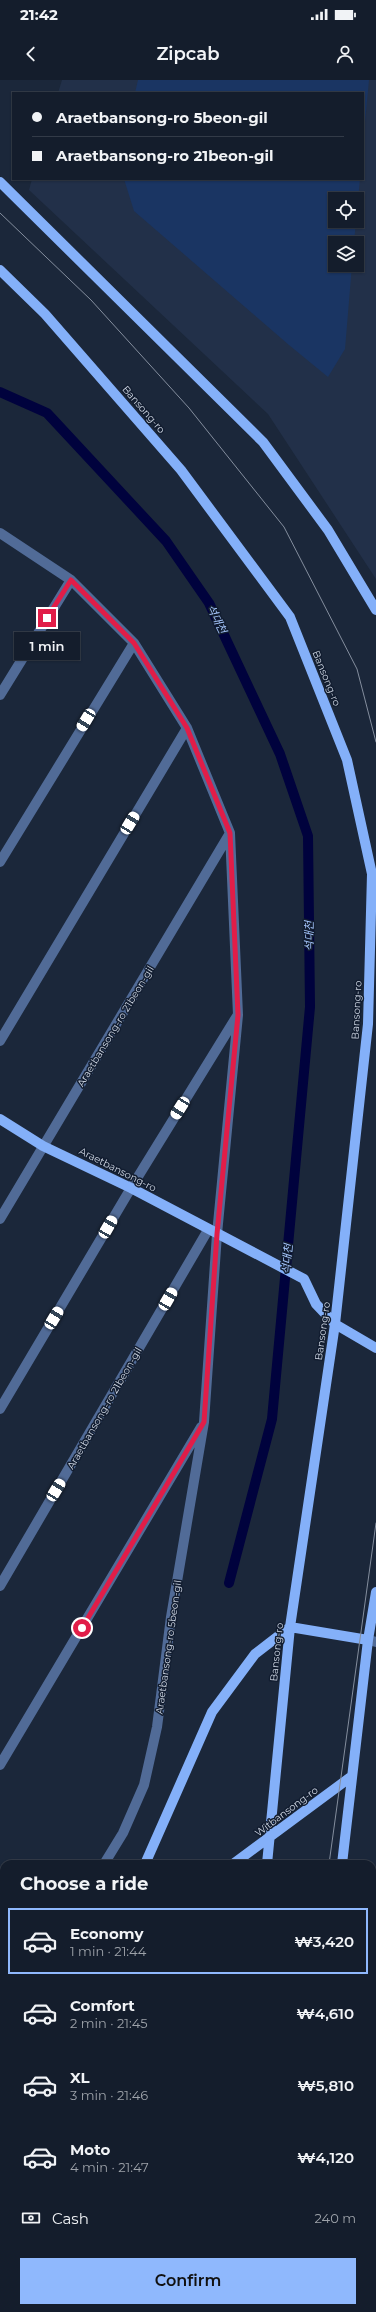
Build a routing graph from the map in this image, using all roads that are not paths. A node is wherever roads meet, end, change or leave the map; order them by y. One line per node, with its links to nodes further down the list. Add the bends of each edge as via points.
1 (0, 182): 5 (main road, via 263,442 328,530)
2 (0, 270): 18 (main road, Bansong-ro, via 45,314 181,470 290,617 347,760 372,874 372,889 368,1024)
3 (0, 533): 4 (street, Araetbansong-ro 5beon-gil)
4 (71, 580): 6 (street, Araetbansong-ro 5beon-gil); 7 (street)
5 (376, 610)
6 (134, 643): 8 (street, Araetbansong-ro 5beon-gil); 10 (street)
7 (0, 695)
8 (187, 728): 9 (street, Araetbansong-ro 5beon-gil); 12 (street)
9 (230, 833): 11 (street, Araetbansong-ro 5beon-gil); 14 (street, Araetbansong-ro 21beon-gil)
10 (0, 862)
11 (238, 1015): 15 (street); 17 (street, Araetbansong-ro 5beon-gil)
12 (0, 1041)
13 (0, 1120): 14 (main road, Araetbansong-ro)
14 (43, 1146): 15 (main road, Araetbansong-ro); 16 (street, Araetbansong-ro 21beon-gil)
15 (131, 1188): 17 (main road, Araetbansong-ro); 20 (street)
16 (0, 1219)
17 (217, 1234): 18 (main road, Araetbansong-ro, via 304,1279 316,1304); 21 (street, Araetbansong-ro 5beon-gil); 22 (street, Araetbansong-ro 21beon-gil)
18 (336, 1324): 19 (main road); 24 (main road, Bansong-ro)
19 (376, 1348)
20 (0, 1409)
21 (204, 1422): 26 (street, Araetbansong-ro 5beon-gil); 29 (street, Araetbansong-ro 5beon-gil, via 151,1756 144,1785 123,1833)
22 (0, 1586)
23 (376, 1592): 25 (main road)
24 (290, 1628): 25 (main road); 28 (main road, Bansong-ro); 30 (main road, via 255,1654 212,1712)
25 (372, 1641): 27 (main road)
26 (0, 1765)
27 (352, 1776): 28 (main road, Witbansong-ro); 33 (main road)
28 (269, 1839): 31 (main road, Witbansong-ro); 32 (main road, Bansong-ro)
29 (106, 1860)
30 (147, 1860)
31 (239, 1860)
32 (268, 1860)
33 (342, 1860)

